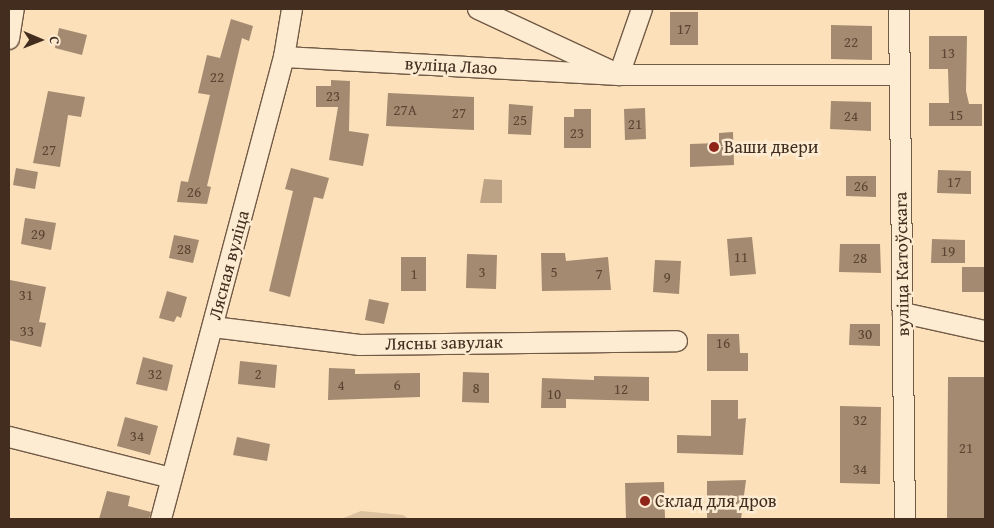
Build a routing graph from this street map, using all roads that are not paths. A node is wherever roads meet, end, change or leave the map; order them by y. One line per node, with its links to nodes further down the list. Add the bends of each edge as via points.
1 (14, 9): 6 (street)
2 (292, 9): 7 (street, Лясная вуліца)
3 (478, 9): 8 (street)
4 (642, 9): 8 (street)
5 (899, 9): 9 (street, вуліца Катоўскага)
6 (9, 39)
7 (284, 57): 8 (street, вуліца Лазо); 11 (street, Лясная вуліца)
8 (619, 74): 9 (street, вуліца Лазо)
9 (900, 75): 10 (street, вуліца Катоўскага)
10 (903, 313): 12 (street); 17 (street, вуліца Катоўскага)
11 (213, 327): 13 (street, Лясны завулак, via 360,345); 15 (street, Лясная вуліца)
12 (985, 331)
13 (677, 341)
14 (9, 437): 15 (street)
15 (171, 478): 16 (street, Лясная вуліца)
16 (161, 519)
17 (905, 519)

